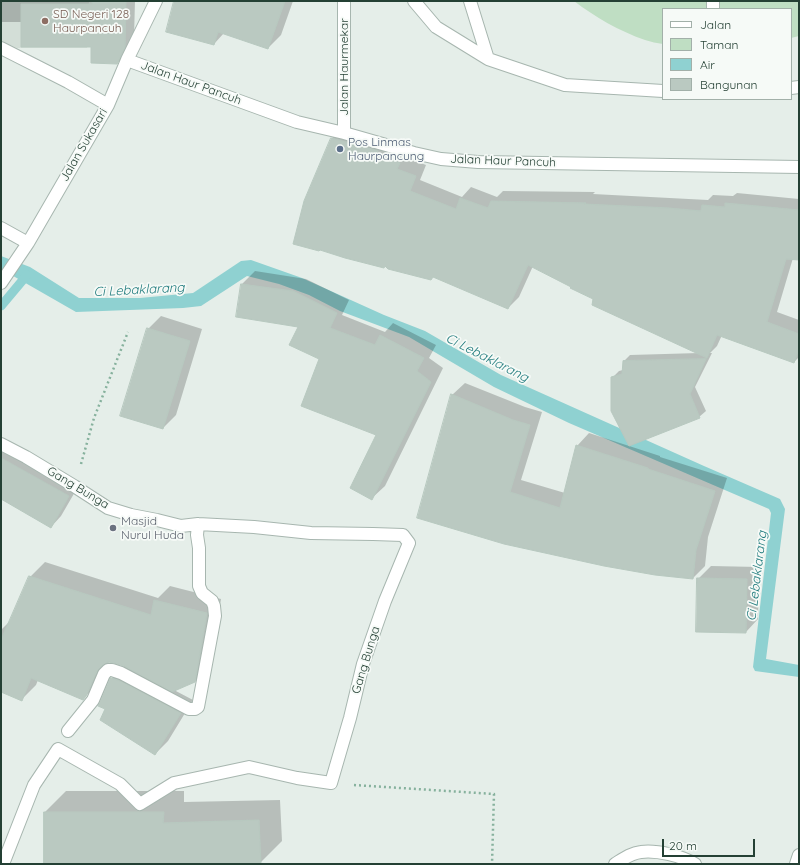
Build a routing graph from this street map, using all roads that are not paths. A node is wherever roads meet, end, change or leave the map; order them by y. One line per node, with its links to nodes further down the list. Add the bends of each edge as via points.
1 (156, 1): 7 (street, Jalan Sukasari)
2 (344, 1): 10 (street, Jalan Haurmekar)
3 (414, 1): 6 (street, via 436,27)
4 (470, 1): 6 (street)
5 (1, 48): 9 (street)
6 (488, 59): 8 (street, via 566,85)
7 (127, 60): 9 (street, Jalan Sukasari); 10 (street, Jalan Haur Pancuh, via 297,122)
8 (662, 91)
9 (108, 105): 13 (street, Jalan Sukasari)
10 (344, 133): 11 (street, Jalan Haur Pancuh, via 414,153 442,159 478,162)
11 (799, 167)
12 (1, 228): 13 (street)
13 (25, 246): 14 (street, Jalan Sukasari)
14 (1, 282)
15 (1, 444): 16 (street, Gang Bunga, via 108,508 181,526)
16 (198, 524): 17 (street, via 199,586 202,593 212,601 215,616 198,707 189,709 121,673 108,670 93,700); 19 (street, Gang Bunga, via 311,533 403,535 409,543 363,664 332,783 249,767 174,783 140,804 120,784 58,749 34,785)
17 (68, 731)
18 (799, 855): 22 (street)
19 (3, 864)
20 (615, 864): 21 (street, via 640,852 660,852 690,860)
21 (695, 864)
22 (796, 864)

